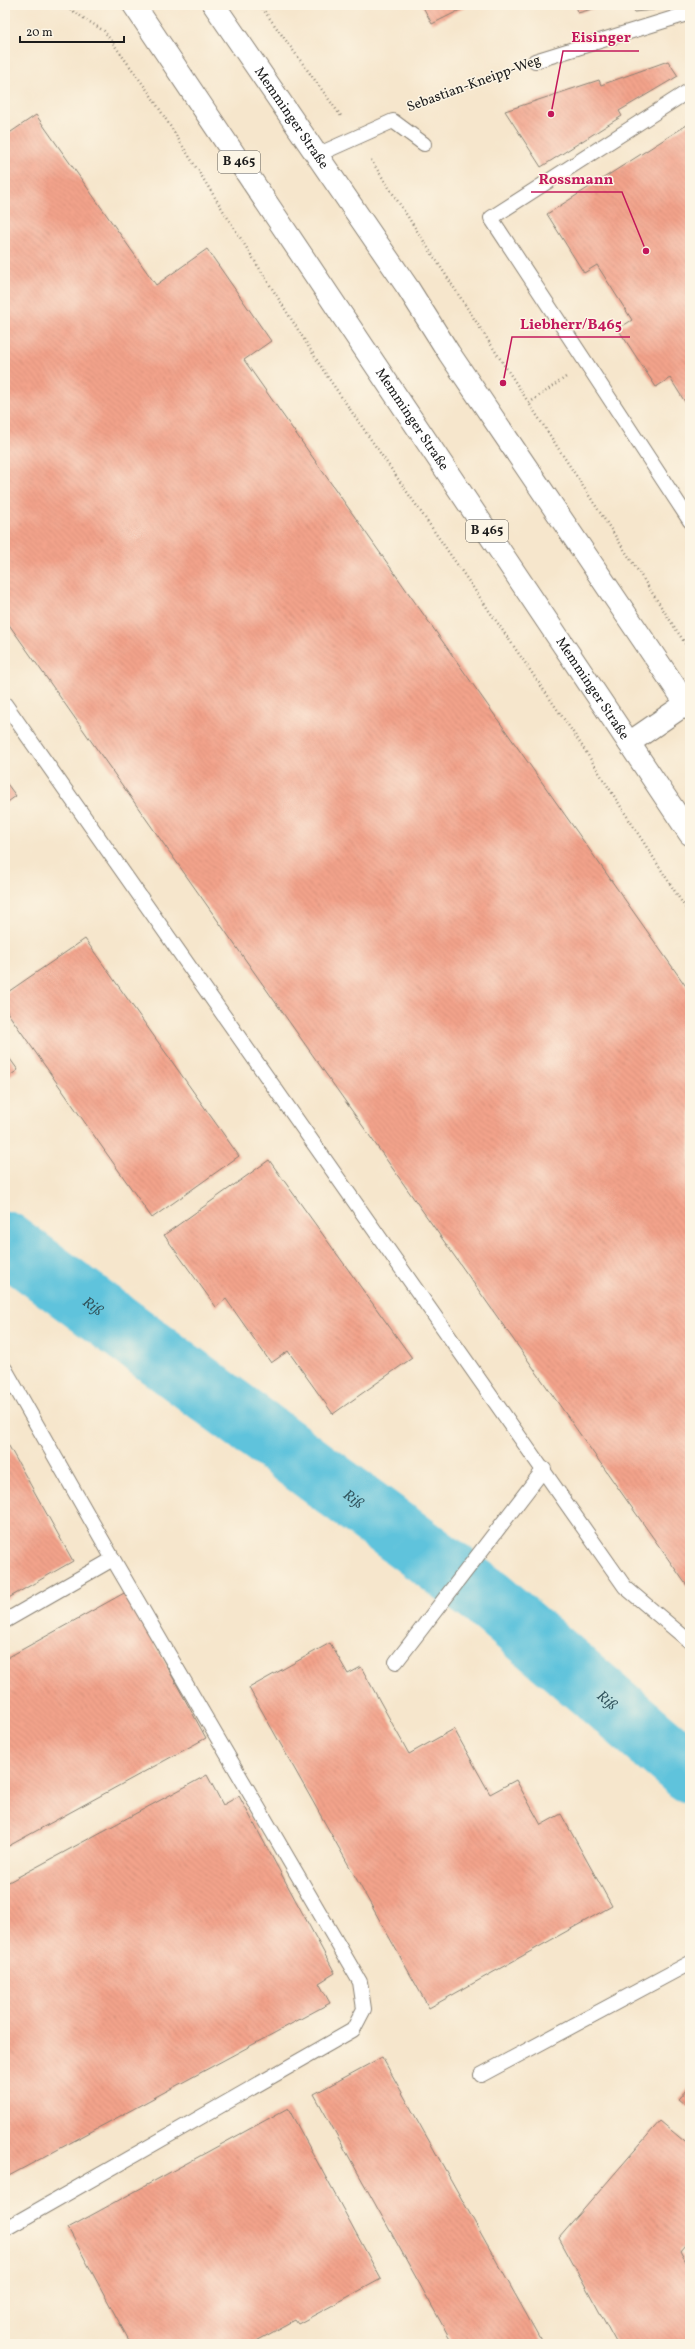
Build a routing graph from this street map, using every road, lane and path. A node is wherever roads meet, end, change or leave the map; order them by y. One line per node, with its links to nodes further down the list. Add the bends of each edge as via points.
1 (63, 5): 20 (path, via 104,31 150,94 328,376 578,738)
2 (134, 5): 18 (main road, Memminger Straße / B 465)
3 (214, 5): 11 (main road, Memminger Straße)
4 (260, 5): 9 (path)
5 (690, 13): 6 (lane, Sebastian-Kneipp-Weg)
6 (535, 61): 8 (path, Sebastian-Kneipp-Weg)
7 (690, 90): 12 (lane, via 491,218)
8 (408, 108)
9 (357, 138): 10 (lane, via 393,121); 11 (lane); 13 (path)
10 (424, 144)
11 (317, 155): 17 (main road, Memminger Straße)
12 (586, 364): 13 (path); 14 (lane)
13 (529, 403): 15 (path)
14 (690, 521)
15 (690, 650)
16 (5, 704): 22 (lane)
17 (689, 705): 18 (main road)
18 (629, 743): 19 (main road, Memminger Straße / B 465)
19 (690, 834)
20 (690, 915)
21 (5, 1369): 23 (lane)
22 (544, 1469): 25 (lane, via 625,1587); 26 (lane)
23 (113, 1559): 24 (lane); 29 (lane, via 360,1982 364,2009 353,2030)
24 (5, 1621)
25 (690, 1642)
26 (396, 1662)
27 (690, 1963): 28 (lane)
28 (481, 2075)
29 (5, 2229)

